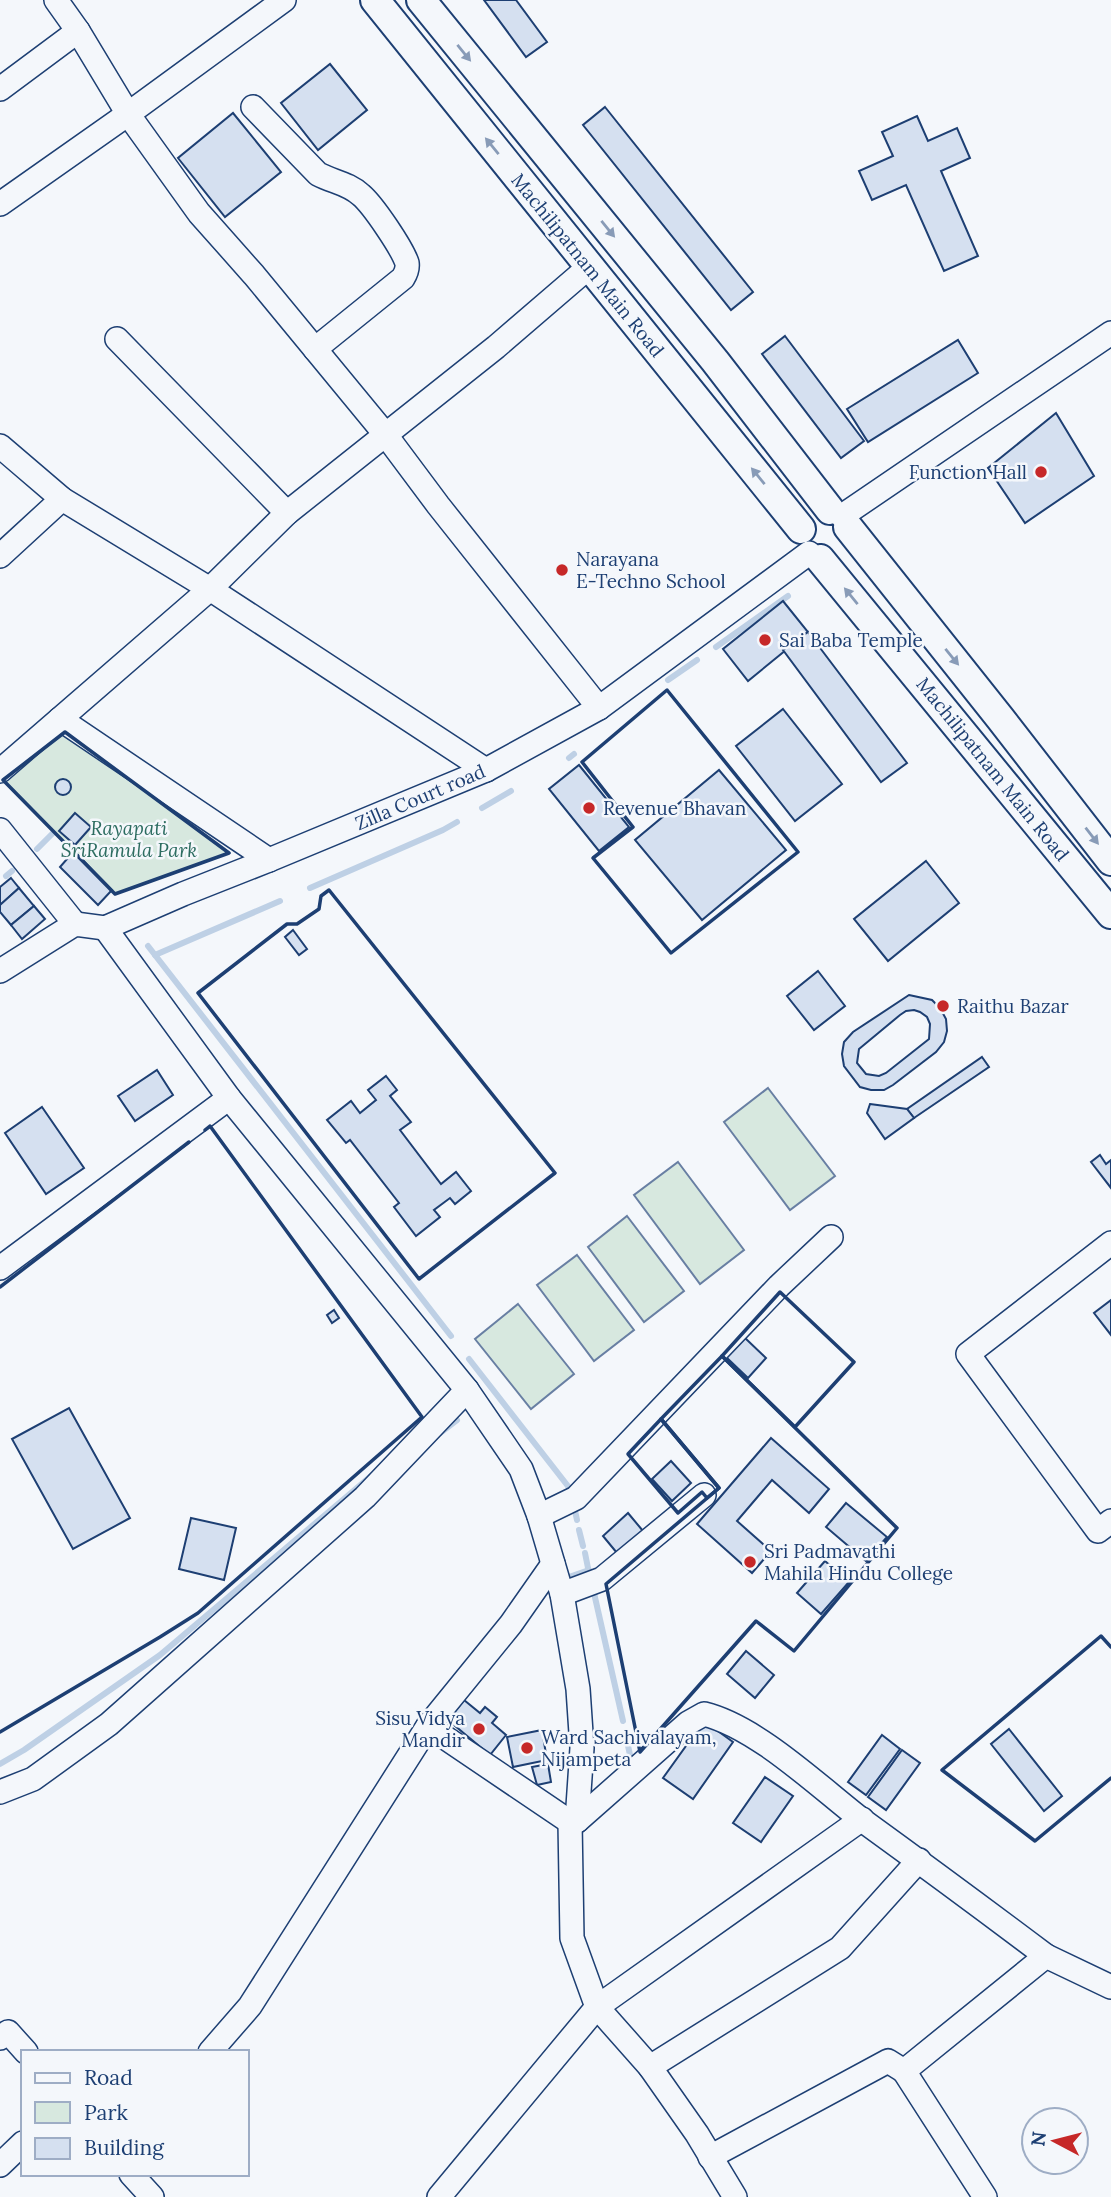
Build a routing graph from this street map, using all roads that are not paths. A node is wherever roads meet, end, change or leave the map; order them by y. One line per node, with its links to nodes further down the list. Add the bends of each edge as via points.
1 (56, 0): 5 (street)
2 (284, 0): 8 (street)
3 (375, 0): 10 (main road, Machilipatnam Main Road, one-way to 3)
4 (421, 0): 18 (main road, Machilipatnam Main Road, one-way to 18)
5 (78, 30): 6 (street); 8 (street)
6 (0, 89)
7 (253, 107): 13 (street, via 318,174 343,182 362,195 407,263 403,278)
8 (128, 114): 9 (street); 13 (street, via 198,213)
9 (0, 204)
10 (589, 267): 14 (street); 19 (main road, Machilipatnam Main Road, one-way to 10)
11 (1111, 333): 18 (street)
12 (117, 339): 17 (street)
13 (315, 349): 14 (street)
14 (385, 434): 17 (street); 22 (street)
15 (0, 446): 16 (street)
16 (62, 499): 20 (street); 21 (street)
17 (287, 513): 21 (street)
18 (840, 518): 19 (main road, via 817,511 807,518); 19 (main road, via 849,540 843,551 834,558); 28 (main road, Machilipatnam Main Road, one-way to 28)
19 (810, 547): 22 (street, Zilla Court road); 29 (main road, Machilipatnam Main Road, one-way to 19)
20 (0, 556)
21 (211, 589): 23 (street); 24 (street)
22 (599, 708): 24 (street, Zilla Court road)
23 (60, 719): 25 (street); 27 (street)
24 (486, 770): 27 (street, Zilla Court road)
25 (0, 771)
26 (0, 831): 30 (street)
27 (269, 860): 31 (street, Zilla Court road)
28 (1111, 861)
29 (1109, 907)
30 (75, 924): 31 (street); 32 (street)
31 (104, 928): 33 (street)
32 (0, 971)
33 (229, 1098): 36 (street); 37 (street)
34 (831, 1237): 39 (street, via 576,1498)
35 (1111, 1243): 40 (street, via 968,1354 1098,1531)
36 (0, 1268)
37 (467, 1390): 39 (street, via 522,1469); 44 (street, via 365,1497 109,1724 33,1779)
38 (704, 1495): 42 (street, via 602,1579)
39 (539, 1516): 41 (street)
40 (1111, 1521)
41 (554, 1564): 42 (street); 43 (street)
42 (562, 1594): 46 (street, via 582,1748)
43 (428, 1726): 46 (street); 53 (street, via 250,2006)
44 (0, 1792)
45 (862, 1819): 46 (street, via 774,1750 704,1714); 47 (street); 50 (street)
46 (573, 1822): 50 (street, via 572,1938)
47 (919, 1860): 48 (street); 54 (street, via 839,1948)
48 (1046, 1956): 49 (street); 55 (street)
49 (1111, 1987)
50 (597, 2007): 54 (street); 61 (street)
51 (3, 2032): 52 (street)
52 (24, 2050)
53 (212, 2050)
54 (650, 2067): 57 (street)
55 (904, 2071): 57 (street, via 888,2061); 63 (street)
56 (21, 2145): 58 (street)
57 (710, 2157): 62 (street)
58 (0, 2165)
59 (133, 2176): 60 (street)
60 (152, 2197)
61 (439, 2197)
62 (735, 2197)
63 (985, 2197)

